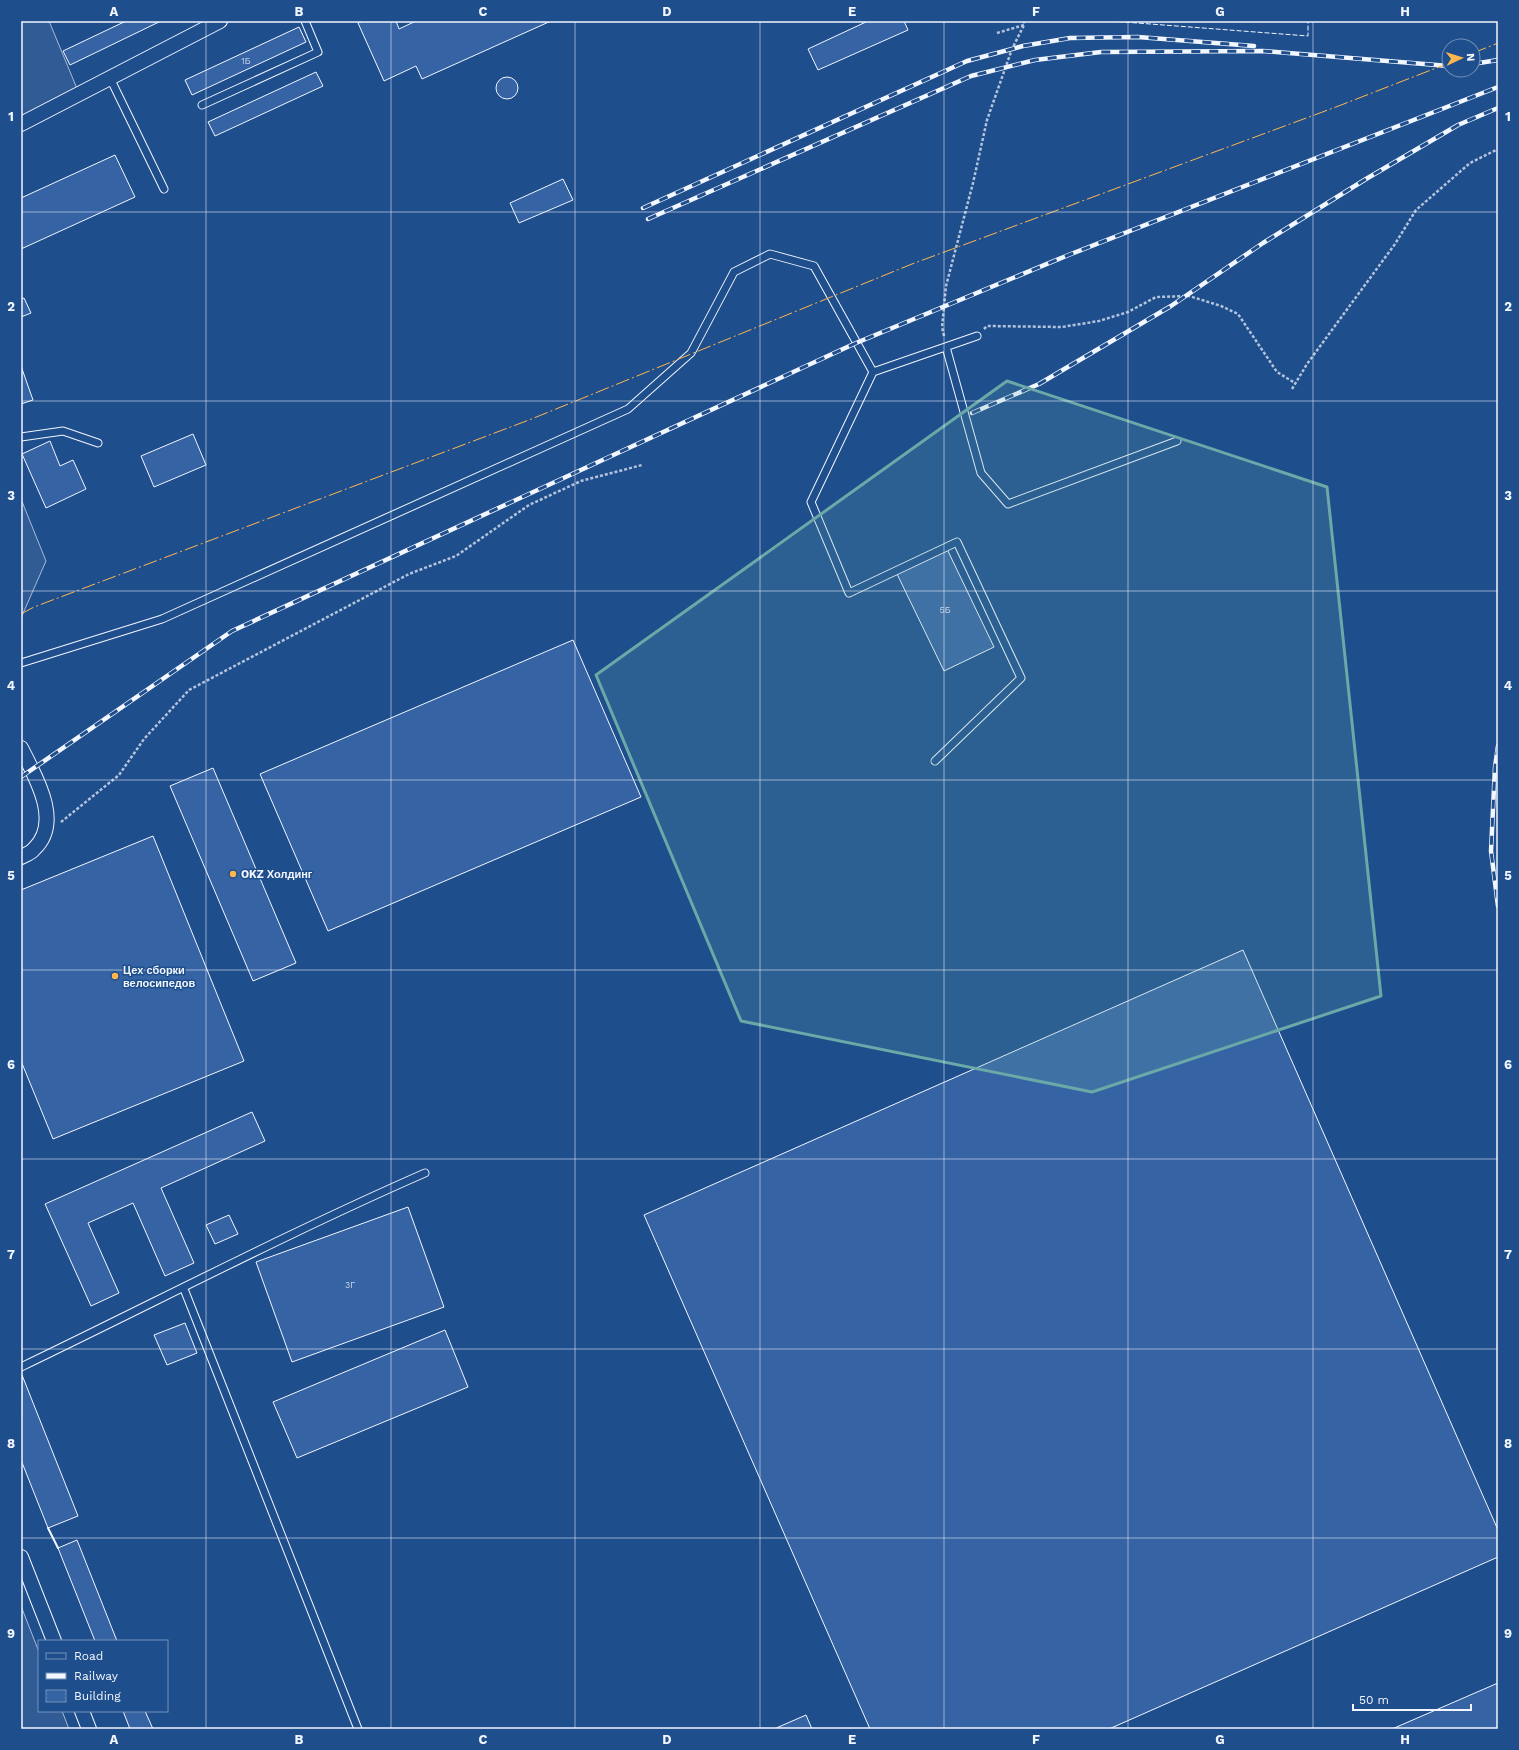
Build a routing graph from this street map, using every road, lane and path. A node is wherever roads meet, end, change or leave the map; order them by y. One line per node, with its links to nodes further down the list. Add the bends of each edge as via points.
1 (220, 21): 6 (street)
2 (305, 21): 7 (lane, via 318,52)
3 (1024, 21): 4 (path)
4 (1024, 25): 5 (path); 12 (path, via 1012,50 987,120 946,286 942,327)
5 (997, 33)
6 (110, 78): 8 (street); 10 (lane)
7 (202, 105)
8 (21, 124)
9 (1498, 149): 14 (path, via 1470,163 1416,210 1395,244)
10 (164, 189)
11 (977, 336): 12 (lane); 14 (path, via 987,326 1062,327 1099,321 1128,312 1156,297 1189,296 1238,314 1277,372)
12 (946, 347): 13 (lane); 17 (lane, via 981,472 1008,504)
13 (873, 372): 20 (lane, via 814,266 770,254 734,272 691,353 628,409 162,619); 22 (lane, via 811,502 849,593 958,542 1021,678)
14 (1295, 383): 15 (path)
15 (1292, 389)
16 (21, 437): 18 (lane, via 63,431)
17 (1177, 441)
18 (98, 443)
19 (642, 465): 23 (path, via 581,481 529,505 456,556 409,574 188,690 144,739 119,775)
20 (21, 663)
21 (21, 748): 23 (street, via 47,808)
22 (935, 761)
23 (45, 835): 24 (street, via 34,850)
24 (21, 857)
25 (425, 1173): 26 (lane)
26 (184, 1288): 27 (lane); 32 (lane)
27 (21, 1367)
28 (21, 1557): 29 (street)
29 (54, 1640)
30 (82, 1712): 31 (street)
31 (89, 1729)
32 (358, 1729)

